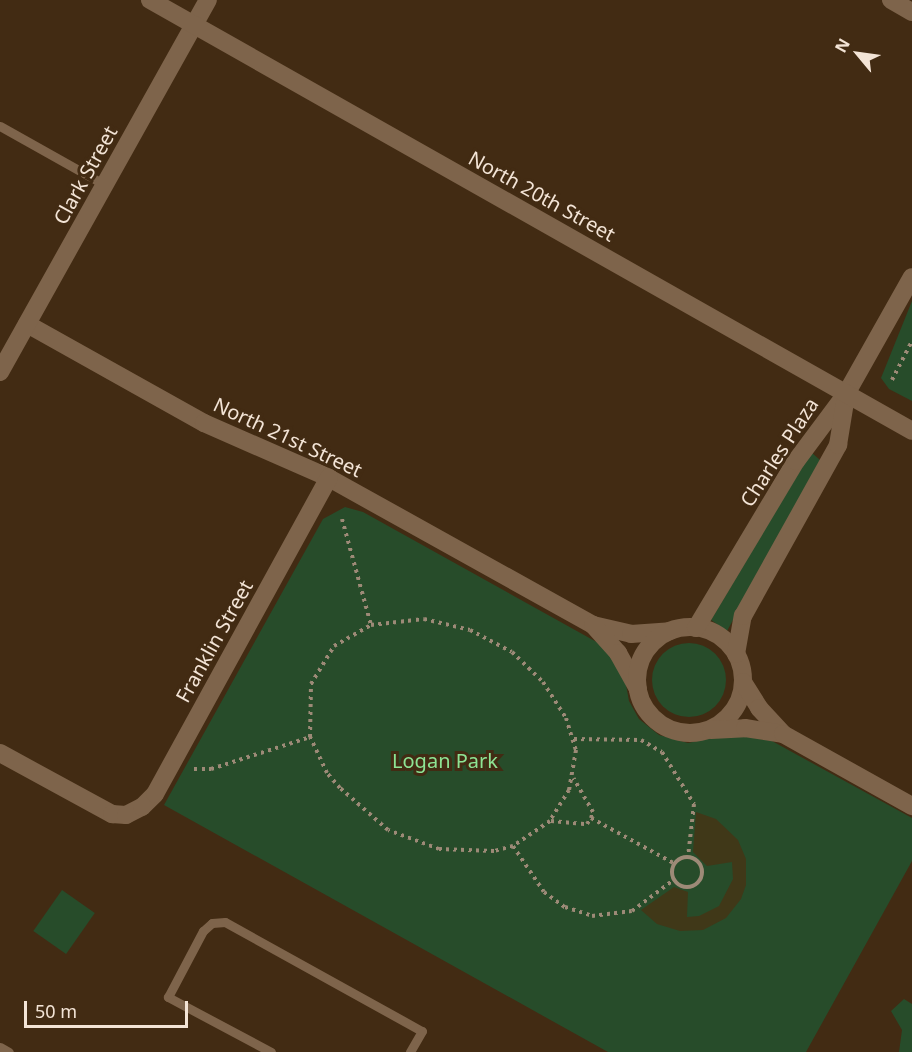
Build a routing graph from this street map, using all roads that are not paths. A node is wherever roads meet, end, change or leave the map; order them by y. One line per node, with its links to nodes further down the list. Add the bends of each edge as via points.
1 (150, 0): 5 (street, North 20th Street)
2 (208, 0): 5 (street, Clark Street)
3 (891, 0): 4 (street)
4 (912, 12)
5 (194, 25): 7 (street, Clark Street); 11 (street, North 20th Street)
6 (0, 126): 7 (lane)
7 (105, 185): 9 (street, Clark Street)
8 (912, 277): 11 (street)
9 (27, 324): 10 (street, Clark Street); 13 (street, North 21st Street, via 204,423)
10 (0, 372)
11 (846, 394): 12 (street, North 20th Street); 15 (street, Charles Plaza, via 796,461); 17 (street, Charles Plaza, via 838,445 743,616)
12 (912, 431)
13 (329, 478): 14 (street, North 21st Street); 22 (street, Franklin Street, via 155,794 126,815 96,808)
14 (593, 625): 16 (street, via 631,633); 19 (street, via 618,653)
15 (696, 628): 16 (street); 17 (street, via 726,641)
16 (670, 631): 19 (street, via 644,654)
17 (736, 654): 18 (street)
18 (743, 682): 20 (street, via 732,713); 21 (street, via 759,708)
19 (639, 691): 20 (street, via 645,709 663,726 688,733)
20 (706, 731): 21 (street, via 745,728)
21 (783, 734): 23 (street)
22 (0, 753)
23 (912, 806)
24 (0, 1047): 25 (lane)
25 (9, 1052)
26 (271, 1052): 27 (lane, via 168,997 203,931 212,923 225,922 422,1031)
27 (410, 1052)

